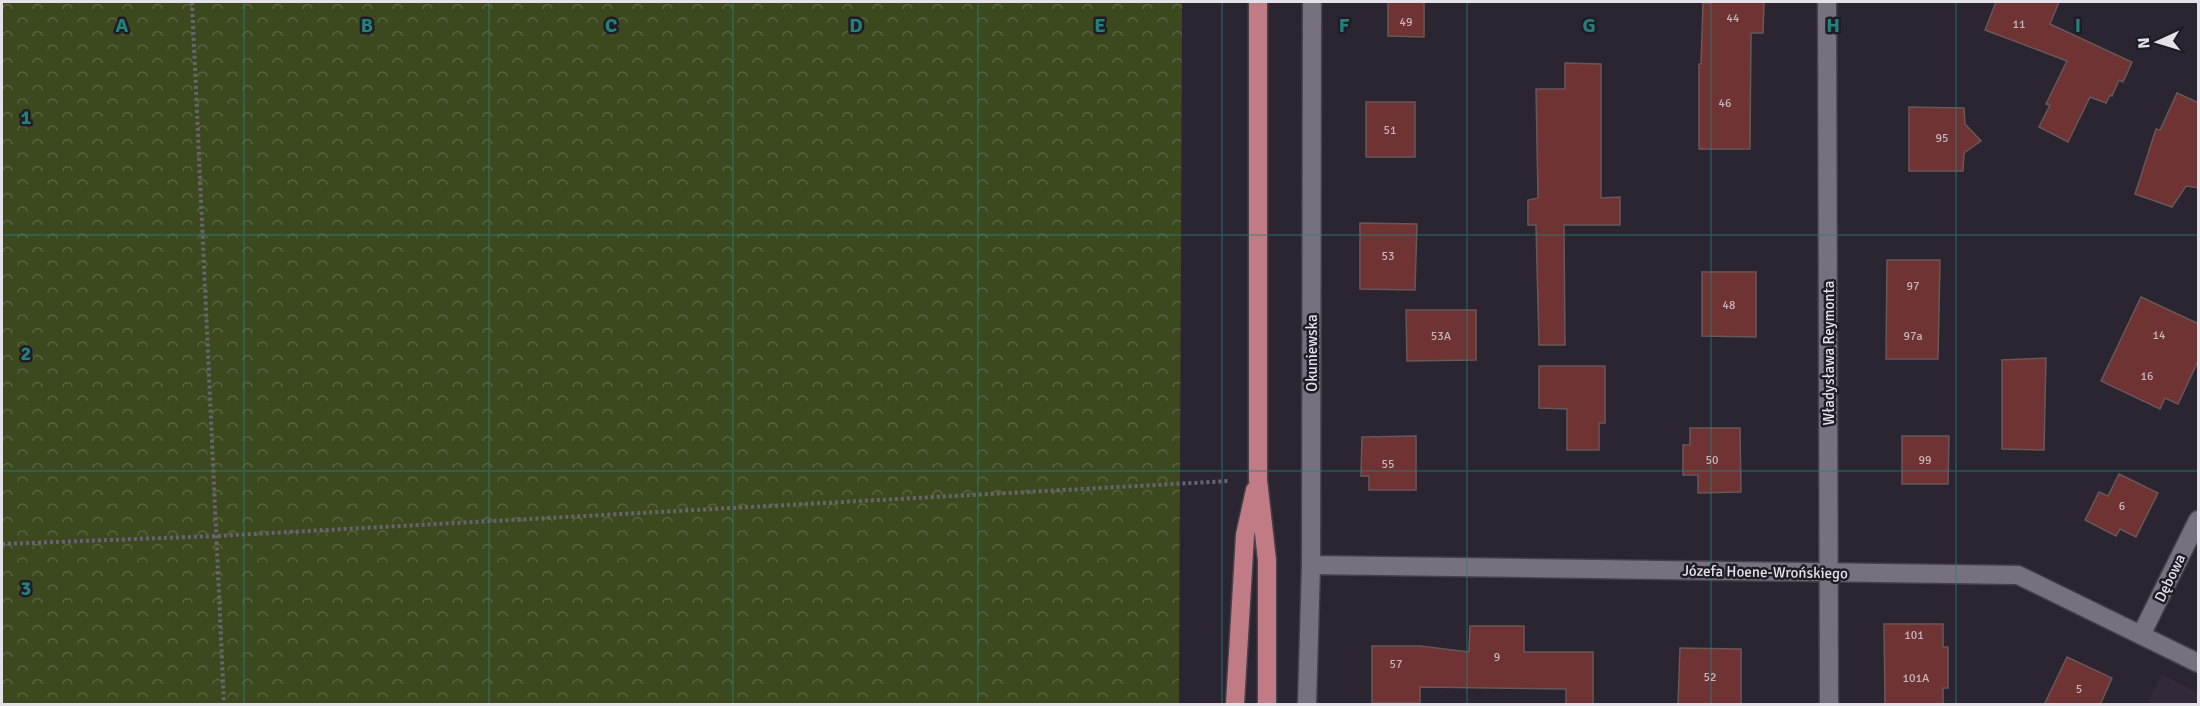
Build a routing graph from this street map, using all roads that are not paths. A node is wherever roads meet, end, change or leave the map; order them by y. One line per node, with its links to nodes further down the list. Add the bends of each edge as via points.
1 (1257, 2): 4 (main road)
2 (1312, 2): 6 (street, Okuniewska)
3 (1827, 2): 7 (street, Władysława Reymonta)
4 (1258, 480): 10 (main road, via 1245,535); 11 (main road, via 1268,560)
5 (2199, 520): 8 (street, Dębowa)
6 (1311, 565): 7 (street, Józefa Hoene-Wrońskiego); 12 (street, Okuniewska)
7 (1829, 573): 8 (street, Józefa Hoene-Wrońskiego, via 2018,576); 13 (street, Władysława Reymonta)
8 (2141, 635): 9 (street, Józefa Hoene-Wrońskiego)
9 (2199, 663)
10 (1234, 705)
11 (1267, 705)
12 (1307, 705)
13 (1829, 705)

